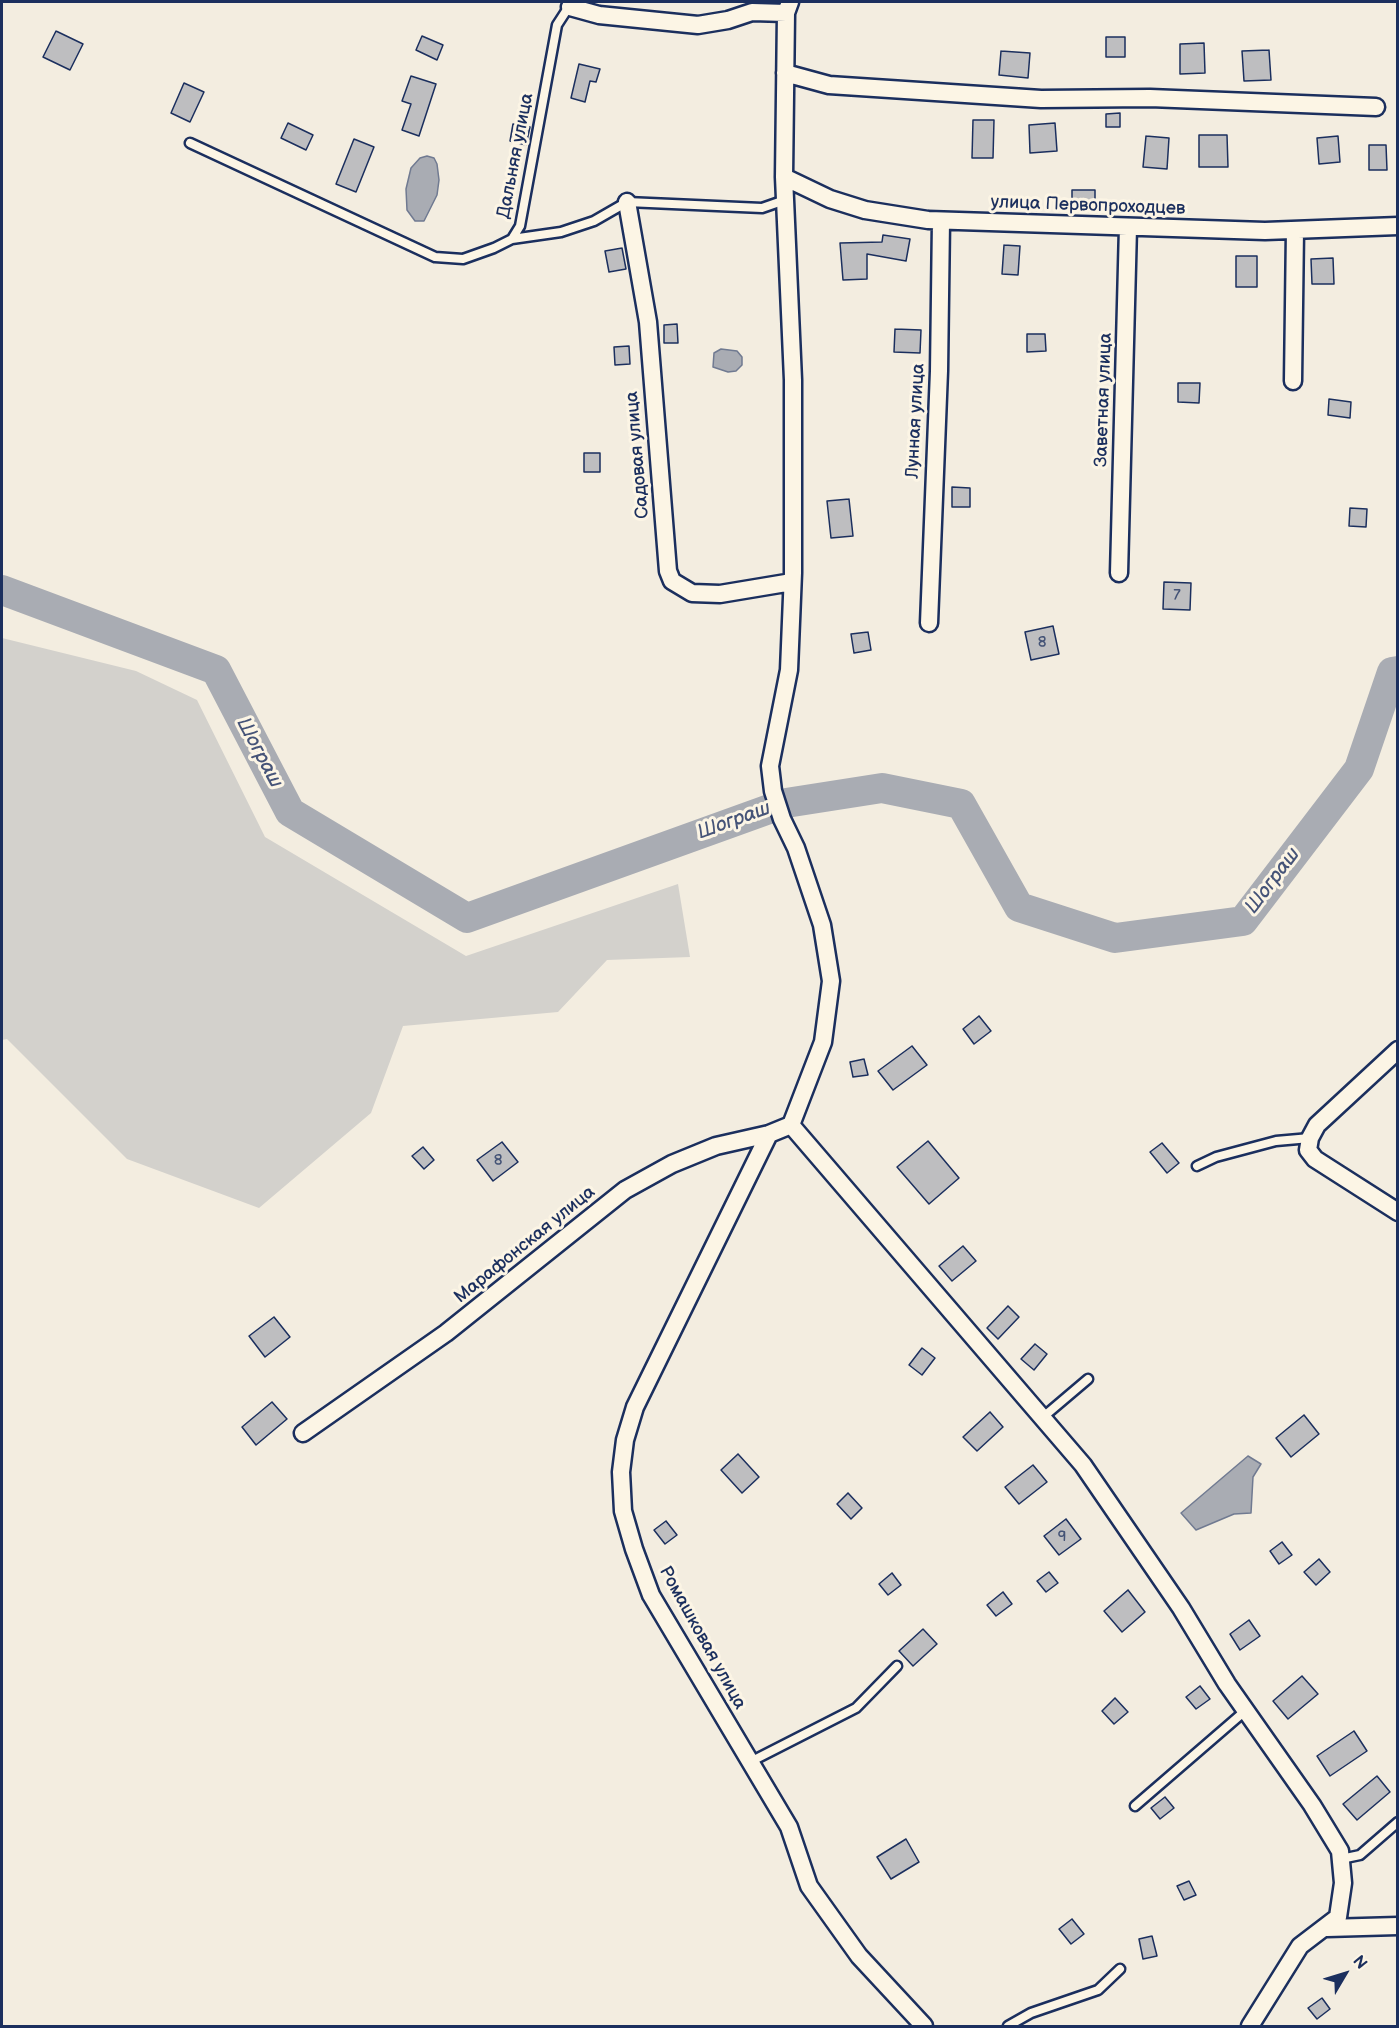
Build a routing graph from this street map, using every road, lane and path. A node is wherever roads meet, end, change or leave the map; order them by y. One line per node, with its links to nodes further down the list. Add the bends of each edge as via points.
1 (570, 4): 2 (street, via 599,15 698,25); 13 (lane, Дальняя улица, via 557,25 522,215)
2 (788, 7): 3 (street)
3 (785, 73): 4 (street, via 829,85 1041,99 1150,98); 6 (street)
4 (1376, 107)
5 (190, 143): 13 (lane, Дальняя улица, via 435,257 463,259)
6 (784, 177): 7 (street); 9 (street, улица Первопроходцев, via 830,199 865,210)
7 (785, 200): 8 (lane, via 762,208); 16 (street, via 792,380)
8 (627, 202): 13 (lane, via 583,225); 16 (street, Садовая улица, via 648,322 668,571 672,581 692,593 720,594)
9 (941, 221): 11 (street, улица Первопроходцев); 17 (street, Лунная улица)
10 (1398, 226): 12 (street, улица Первопроходцев)
11 (1128, 227): 12 (street, улица Первопроходцев); 15 (street, Заветная улица)
12 (1295, 230): 14 (street)
13 (512, 239)
14 (1293, 381)
15 (1119, 573)
16 (792, 582): 19 (street, via 789,670 770,766 782,819 822,925 831,981 823,1042)
17 (929, 623)
18 (1398, 1050): 21 (street, via 1317,1125)
19 (791, 1125): 20 (street, Марафонская улица); 25 (street)
20 (769, 1134): 26 (street, Марафонская улица, via 716,1146 625,1190 446,1333); 29 (street, Ромашковая улица, via 651,1370 625,1440 621,1472 623,1511 651,1595)
21 (1310, 1138): 22 (lane, via 1276,1141); 23 (street, via 1308,1150 1315,1159)
22 (1197, 1166)
23 (1398, 1212)
24 (1088, 1379): 25 (lane)
25 (1042, 1418): 28 (street, via 1096,1484 1181,1608)
26 (303, 1433)
27 (897, 1666): 29 (lane, via 856,1708)
28 (1245, 1711): 30 (lane); 32 (street, via 1312,1805)
29 (750, 1762): 36 (street, Ромашковая улица, via 789,1827 809,1886 827,1914 859,1956)
30 (1135, 1806)
31 (1398, 1822): 32 (lane, via 1359,1855)
32 (1341, 1858): 34 (street, via 1342,1905 1338,1917)
33 (1398, 1926): 34 (street)
34 (1326, 1928): 38 (street, via 1300,1946)
35 (1120, 1969): 37 (lane, via 1098,1990 1031,2013)
36 (924, 2026)
37 (1008, 2026)
38 (1250, 2026)

